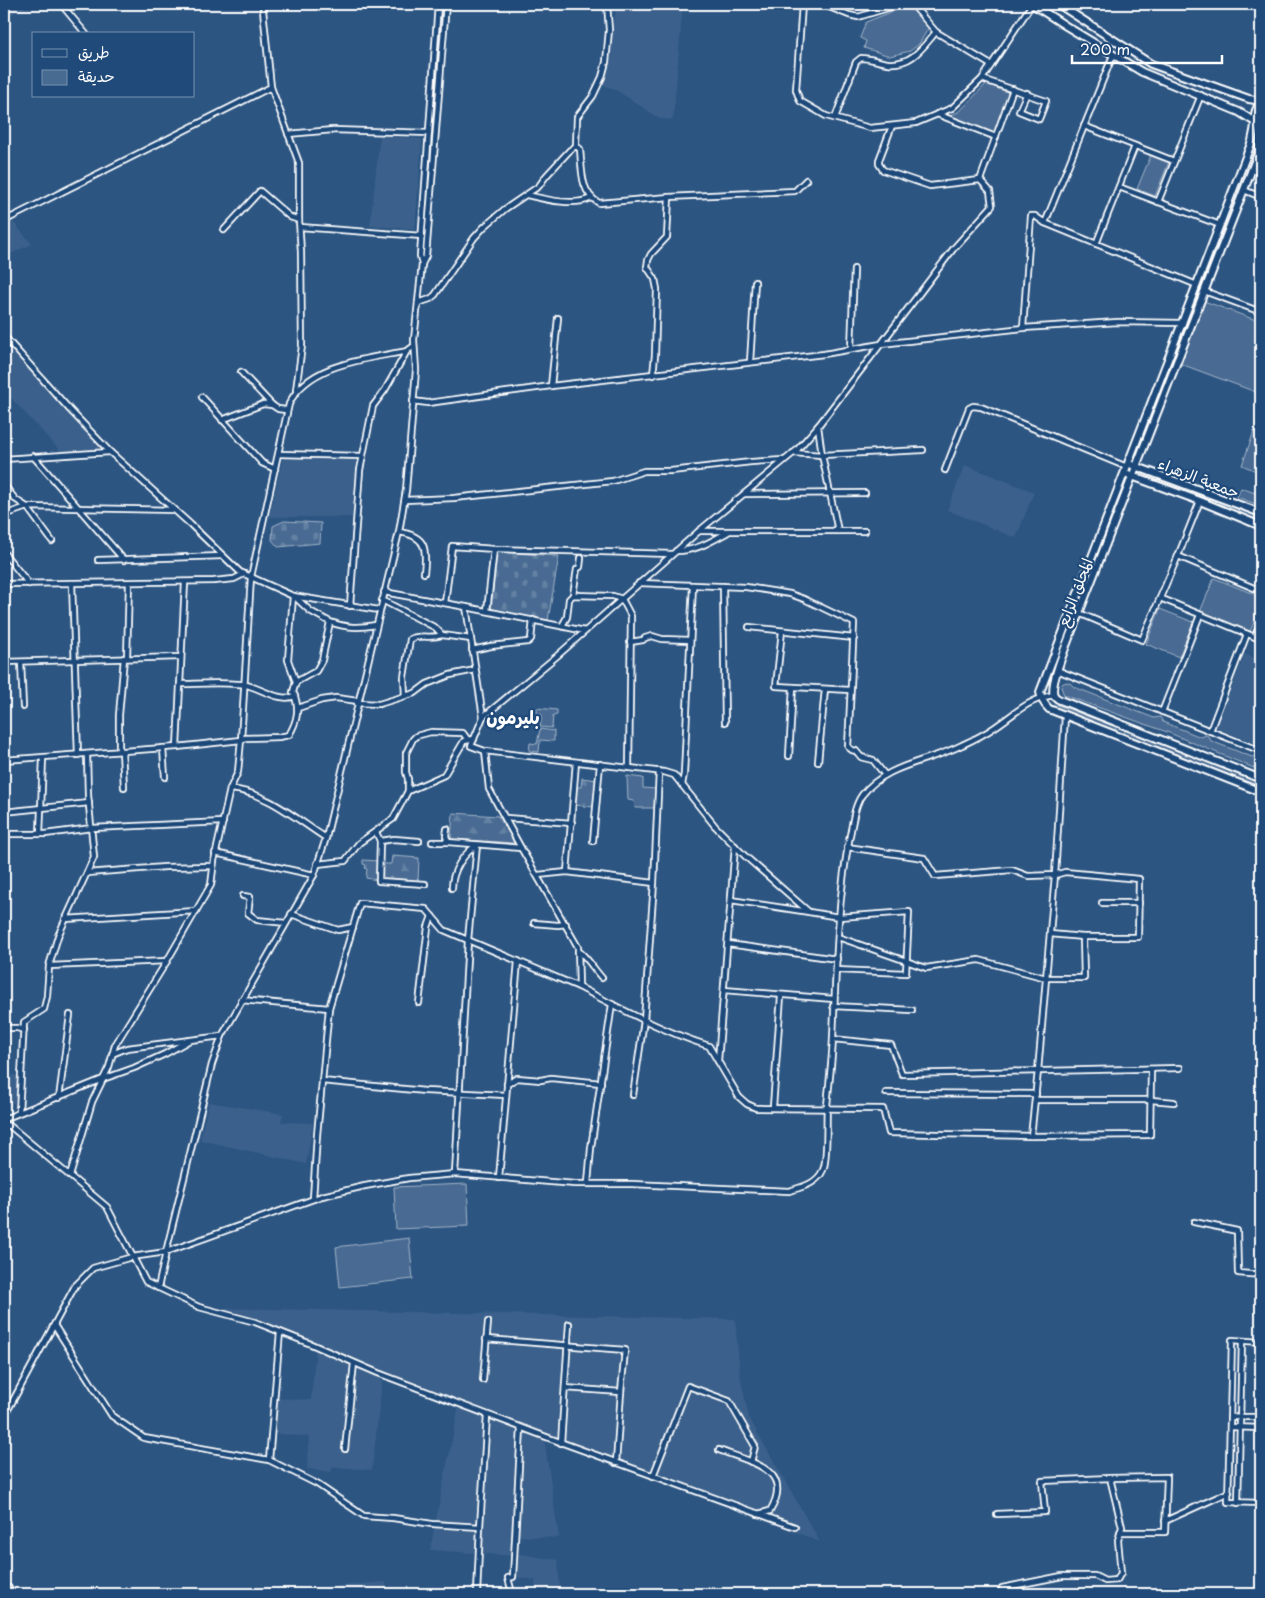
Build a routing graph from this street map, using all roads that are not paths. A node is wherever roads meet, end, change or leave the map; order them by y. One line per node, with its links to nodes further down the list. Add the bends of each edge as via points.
1 (60, 4): 13 (street)
2 (438, 4): 29 (street)
3 (446, 4): 33 (street)
4 (570, 4): 11 (street)
5 (802, 4): 24 (street, via 798,97 806,105)
6 (822, 4): 7 (street, via 858,17)
7 (901, 4)
8 (912, 4): 14 (street)
9 (1032, 4): 15 (main road); 16 (street)
10 (1058, 4): 22 (main road, via 1151,64)
11 (607, 5): 34 (street, via 606,62 594,96 577,117)
12 (263, 10): 18 (street)
13 (84, 32)
14 (936, 32): 16 (street); 24 (street, via 910,60 887,63 858,59)
15 (1113, 55): 21 (main road, via 1142,72); 27 (street)
16 (991, 65): 17 (street)
17 (982, 79): 19 (street); 23 (street, via 952,108)
18 (271, 87): 30 (street); 47 (street)
19 (1013, 89): 20 (street); 31 (street)
20 (1027, 94): 20 (street, via 1046,101 1039,119 1019,111)
21 (1200, 95): 25 (main road); 37 (street)
22 (1261, 102): 25 (main road, via 1256,109)
23 (937, 114): 26 (street); 31 (street)
24 (835, 118): 26 (street, via 870,128)
25 (1256, 122): 28 (main road); 50 (main road)
26 (892, 126): 39 (street, via 879,160 883,170 930,186)
27 (1084, 126): 35 (street); 49 (street)
28 (1261, 128)
29 (429, 133): 30 (street, via 333,130); 32 (street)
30 (288, 134): 48 (street, via 299,163)
31 (996, 137): 39 (street)
32 (428, 144): 33 (street); 53 (street)
33 (434, 145): 55 (street, via 426,256)
34 (576, 146): 42 (street); 45 (street, via 580,149 584,183)
35 (1135, 146): 37 (street); 40 (street)
36 (1261, 146): 41 (main road, المحلق الرابع)
37 (1174, 161): 46 (street)
38 (806, 180): 43 (street, via 795,191)
39 (980, 180): 66 (street, via 990,191 992,206 954,248)
40 (1119, 187): 46 (street); 54 (street)
41 (1244, 190): 44 (street); 59 (main road, المحلق الرابع)
42 (527, 195): 45 (street, via 577,203); 60 (street, via 484,227 435,295)
43 (669, 197): 45 (street, via 599,203); 72 (street, via 667,238 651,254 647,267 655,279 657,290)
44 (1261, 197)
45 (591, 198)
46 (1158, 202): 50 (street)
47 (4, 220)
48 (299, 220): 51 (street); 52 (street, via 290,217 260,191)
49 (1045, 224): 54 (street); 64 (street, via 1032,216)
50 (1220, 225): 58 (main road)
51 (300, 227): 53 (street); 74 (street, via 302,346)
52 (224, 230)
53 (422, 236): 55 (street)
54 (1096, 244): 58 (street)
55 (422, 264): 60 (street)
56 (854, 269): 68 (street)
57 (755, 282): 70 (street)
58 (1197, 284): 63 (main road)
59 (1204, 291): 61 (street); 90 (main road, المحلق الرابع)
60 (418, 303): 67 (street)
61 (1261, 312)
62 (558, 318): 73 (street)
63 (1183, 323): 64 (street, via 1118,322); 91 (main road)
64 (1023, 328): 66 (street)
65 (4, 336): 82 (street)
66 (881, 344): 68 (street); 80 (street)
67 (414, 346): 69 (street); 76 (street)
68 (852, 349): 70 (street)
69 (407, 351): 74 (street, via 348,362 314,377); 87 (street, via 373,406)
70 (750, 362): 72 (street)
71 (241, 372): 77 (street)
72 (653, 375): 73 (street)
73 (551, 386): 76 (street, via 428,403)
74 (296, 391): 78 (street)
75 (202, 397): 79 (street)
76 (413, 401): 99 (street)
77 (272, 405): 78 (street); 79 (street, via 263,404)
78 (286, 410): 84 (street)
79 (222, 420): 92 (street, via 262,463)
80 (818, 426): 83 (street); 85 (street)
81 (924, 450): 85 (street)
82 (110, 452): 86 (street); 103 (street)
83 (793, 453): 85 (street); 89 (street)
84 (279, 454): 87 (street); 92 (street)
85 (822, 454): 96 (street)
86 (33, 456): 88 (street); 102 (street)
87 (362, 456): 140 (street)
88 (4, 459)
89 (784, 460): 98 (street); 99 (street, via 644,471 613,481)
90 (1136, 466): 91 (main road, جمعية الزهراء); 94 (main road, المحلق الرابع); 104 (main road, جمعية الزهراء)
91 (1127, 468): 93 (street, via 974,406 969,408); 94 (main road, جمعية الزهراء); 179 (main road, via 1042,686)
92 (275, 469): 123 (street)
93 (945, 470)
94 (1132, 477): 100 (main road, جمعية الزهراء); 144 (main road, المحلق الرابع)
95 (4, 485): 101 (street, via 15,499)
96 (831, 493): 97 (street); 98 (street); 108 (street)
97 (865, 493)
98 (744, 494): 107 (street)
99 (405, 500): 110 (street)
100 (1200, 501): 106 (main road, جمعية الزهراء); 117 (street)
101 (27, 507): 102 (street); 105 (street); 112 (street)
102 (78, 509): 103 (street); 120 (street)
103 (175, 510): 116 (street)
104 (1261, 513)
105 (4, 515)
106 (1261, 526)
107 (699, 531): 111 (street); 115 (street)
108 (838, 531): 109 (street); 111 (street)
109 (865, 531)
110 (399, 532): 121 (street, via 419,539 425,550); 133 (street)
111 (729, 532): 115 (street, via 695,549)
112 (52, 541)
113 (494, 549): 115 (street); 139 (street, via 452,546); 143 (street)
114 (4, 553): 129 (street)
115 (674, 553): 127 (street)
116 (223, 556): 120 (street); 122 (street)
117 (1178, 556): 132 (street); 136 (street)
118 (581, 558): 134 (street, via 580,567 576,569)
119 (98, 560): 120 (street)
120 (124, 560)
121 (424, 573)
122 (244, 574): 123 (street); 125 (street, via 234,579)
123 (251, 577): 135 (street); 172 (street)
124 (129, 582): 125 (street); 126 (street); 164 (street)
125 (185, 582): 163 (street)
126 (72, 583): 129 (street); 165 (street)
127 (640, 583): 130 (street); 137 (street)
128 (4, 584): 129 (street)
129 (29, 584)
130 (693, 585): 131 (street); 159 (street)
131 (723, 586): 157 (street, via 790,594 804,599 854,624); 186 (street)
132 (1261, 591)
133 (384, 592): 138 (street); 139 (street)
134 (573, 595): 137 (street); 150 (street)
135 (293, 596): 140 (street); 148 (street); 170 (street, via 288,660)
136 (1160, 598): 144 (street, via 1142,640); 145 (street)
137 (622, 599): 152 (street); 161 (street, via 631,616)
138 (382, 600): 142 (street); 155 (street, via 436,628)
139 (445, 603): 141 (street)
140 (350, 606): 142 (street)
141 (466, 607): 143 (street); 158 (street)
142 (379, 610): 149 (street)
143 (487, 611): 146 (street)
144 (1079, 614): 169 (main road, المحلق الرابع)
145 (1200, 614): 154 (street); 183 (street)
146 (533, 620): 150 (street); 162 (street, via 532,639 528,642)
147 (1261, 620): 156 (street)
148 (330, 622): 149 (street, via 344,627); 170 (street, via 322,660 316,671)
149 (376, 625): 180 (street)
150 (562, 626): 152 (street)
151 (749, 627): 153 (street)
152 (585, 631): 185 (street)
153 (782, 631): 157 (street); 173 (street, via 776,686)
154 (1247, 634): 156 (street); 188 (street)
155 (442, 635): 158 (street); 178 (street, via 410,639 404,677)
156 (1255, 637): 160 (street)
157 (854, 638): 175 (street)
158 (471, 639): 162 (street)
159 (690, 640): 161 (street, via 652,636); 210 (street)
160 (1261, 640)
161 (630, 642): 205 (street)
162 (472, 650): 168 (street)
163 (181, 657): 164 (street); 171 (street)
164 (126, 658): 165 (street); 195 (street, via 119,715)
165 (74, 660): 167 (street); 197 (street)
166 (4, 662): 167 (street)
167 (20, 662): 181 (street)
168 (476, 670): 178 (street, via 450,675); 185 (street)
169 (1057, 670): 176 (main road, المحلق الرابع, via 1052,686); 183 (street)
170 (296, 682): 177 (street)
171 (180, 684): 172 (street); 192 (street)
172 (244, 685): 177 (street, via 275,695); 191 (street)
173 (794, 687): 174 (street); 199 (street)
174 (824, 689): 175 (street); 203 (street)
175 (850, 690): 207 (street, via 848,747 873,760)
176 (1054, 695): 179 (street); 187 (main road)
177 (295, 696): 182 (street)
178 (405, 696): 180 (street, via 379,704)
179 (1041, 697): 184 (main road, via 1049,709); 207 (street, via 995,728 960,746)
180 (358, 702): 182 (street, via 329,699); 226 (street)
181 (23, 707)
182 (298, 708): 191 (street, via 295,725 289,735)
183 (1162, 712): 188 (street)
184 (1065, 716): 189 (main road); 243 (street)
185 (483, 717): 190 (street)
186 (725, 722)
187 (1122, 724): 189 (main road); 209 (main road)
188 (1210, 730): 194 (street)
189 (1117, 736): 214 (main road)
190 (471, 739): 196 (street, via 471,746); 213 (street, via 464,741 444,775); 213 (street, via 463,733 431,732 412,739 406,753)
191 (241, 740): 192 (street); 212 (street, via 238,772)
192 (177, 747): 193 (street)
193 (163, 748): 195 (street); 208 (street)
194 (1261, 748)
195 (120, 751): 198 (street); 211 (street)
196 (485, 751): 202 (street); 218 (street, via 490,789)
197 (78, 754): 198 (street); 200 (street)
198 (87, 754): 215 (street)
199 (789, 756)
200 (43, 758): 201 (street); 216 (street)
201 (4, 760)
202 (576, 762): 204 (street); 220 (street)
203 (818, 762)
204 (600, 764): 205 (street); 231 (street)
205 (629, 768): 206 (street)
206 (659, 771): 210 (street, via 674,775); 244 (street)
207 (885, 776): 234 (street, via 860,797)
208 (165, 777)
209 (1261, 779)
210 (682, 784): 233 (street, via 708,819)
211 (124, 787)
212 (230, 789): 219 (street); 226 (street, via 271,801)
213 (408, 791): 223 (street, via 393,819)
214 (1261, 792)
215 (89, 803): 216 (street); 221 (street)
216 (40, 808): 217 (street); 225 (street)
217 (4, 812)
218 (506, 818): 220 (street); 235 (street)
219 (223, 822): 221 (street); 236 (street)
220 (572, 823): 239 (street)
221 (92, 828): 225 (street); 240 (street, via 94,857)
222 (447, 829): 230 (street)
223 (376, 832): 227 (street); 237 (street, via 359,843 344,861)
224 (4, 834): 225 (street)
225 (40, 834)
226 (326, 838): 237 (street)
227 (380, 841): 228 (street); 245 (street, via 378,881)
228 (419, 841)
229 (432, 842): 230 (street)
230 (448, 842): 232 (street)
231 (593, 842)
232 (477, 845): 235 (street); 246 (street, via 469,850 458,867); 264 (street)
233 (735, 846): 248 (street); 252 (street)
234 (847, 847): 243 (street, via 924,858 935,876 1012,870 1028,876); 255 (street)
235 (521, 848): 242 (street)
236 (215, 853): 238 (street); 241 (street)
237 (317, 864): 241 (street)
238 (213, 866): 240 (street); 251 (street, via 211,885)
239 (568, 872): 242 (street); 244 (street)
240 (87, 874): 256 (street)
241 (314, 875): 253 (street)
242 (538, 875): 259 (street)
243 (1055, 875): 250 (street, via 1065,872 1139,879); 261 (street)
244 (654, 883): 286 (street)
245 (425, 884)
246 (452, 888)
247 (242, 896): 257 (street, via 250,897 248,913 257,920)
248 (731, 900): 252 (street); 265 (street)
249 (1102, 903): 250 (street)
250 (1139, 903): 263 (street, via 1138,938)
251 (196, 910): 256 (street); 268 (street)
252 (809, 912): 255 (street)
253 (291, 914): 257 (street); 260 (street, via 338,930)
254 (432, 916): 260 (street, via 426,909 360,903); 264 (street, via 444,930); 280 (street)
255 (839, 917): 262 (street); 270 (street, via 909,912)
256 (65, 919): 271 (street)
257 (286, 923): 278 (street)
258 (534, 923): 259 (street)
259 (566, 924): 266 (street)
260 (353, 927): 283 (street)
261 (1050, 934): 263 (street); 274 (street)
262 (838, 937): 267 (street); 270 (street)
263 (1083, 937): 274 (street, via 1084,978)
264 (468, 940): 269 (street); 301 (street)
265 (728, 944): 267 (street); 276 (street)
266 (578, 951): 273 (street); 275 (street)
267 (837, 960): 272 (street)
268 (167, 961): 271 (street); 292 (street)
269 (518, 961): 275 (street); 300 (street)
270 (907, 962): 272 (street, via 906,973); 274 (street, via 926,968 979,960)
271 (49, 966): 288 (street, via 44,1009 24,1022)
272 (836, 970): 279 (street)
273 (602, 978)
274 (1046, 978): 296 (street)
275 (579, 987): 281 (street)
276 (724, 990): 277 (street); 293 (street)
277 (781, 996): 279 (street); 310 (street)
278 (241, 1000): 283 (street); 289 (street)
279 (834, 1000): 282 (street)
280 (419, 1003)
281 (612, 1004): 286 (street); 299 (street)
282 (833, 1006): 284 (street); 290 (street)
283 (329, 1008): 298 (street)
284 (912, 1010)
285 (70, 1015): 306 (street)
286 (644, 1020): 293 (street, via 709,1046); 304 (street)
287 (4, 1028): 288 (street)
288 (24, 1030): 312 (street)
289 (222, 1036): 291 (street); 322 (street, via 212,1064)
290 (833, 1039): 296 (street, via 891,1045 902,1074); 311 (street)
291 (188, 1041): 292 (street, via 126,1048); 297 (street, via 166,1054)
292 (112, 1054): 297 (street)
293 (718, 1063): 310 (street, via 747,1104 756,1108)
294 (1180, 1068): 295 (street)
295 (1151, 1069): 296 (street); 308 (street)
296 (1038, 1071): 303 (street)
297 (103, 1079): 306 (street); 317 (street, via 92,1102)
298 (322, 1081): 301 (street); 320 (street)
299 (601, 1082): 300 (street, via 517,1078); 319 (street)
300 (507, 1084): 305 (street)
301 (460, 1092): 305 (street); 316 (street)
302 (886, 1093): 303 (street)
303 (1036, 1094): 307 (street)
304 (634, 1095)
305 (506, 1096): 318 (street)
306 (59, 1098): 312 (street)
307 (1036, 1100): 308 (street); 315 (street)
308 (1150, 1100): 309 (street); 315 (street, via 1150,1135)
309 (1174, 1102)
310 (773, 1107): 311 (street)
311 (827, 1108): 315 (street, via 883,1109 889,1133); 319 (street, via 824,1169 805,1187 789,1191)
312 (19, 1112): 313 (street)
313 (4, 1120)
314 (4, 1125): 317 (street, via 10,1126)
315 (1031, 1136)
316 (455, 1174): 318 (street); 320 (street, via 400,1179)
317 (70, 1176): 323 (street, via 107,1207)
318 (500, 1178): 319 (street)
319 (588, 1183)
320 (313, 1199): 322 (street)
321 (1194, 1222): 324 (street, via 1237,1231 1238,1273)
322 (166, 1252): 323 (street); 325 (street)
323 (132, 1256): 325 (street, via 146,1282); 328 (street, via 93,1268 75,1286)
324 (1261, 1275)
325 (158, 1288): 329 (street, via 199,1307)
326 (488, 1322): 330 (street)
327 (569, 1324): 333 (street)
328 (54, 1325): 339 (street); 350 (street, via 112,1416 144,1438)
329 (280, 1332): 334 (street); 350 (street)
330 (486, 1339): 333 (street); 335 (street)
331 (1242, 1341): 332 (street); 340 (street, via 1232,1340); 341 (street)
332 (1261, 1342)
333 (567, 1345): 336 (street); 337 (street, via 624,1350)
334 (354, 1363): 338 (street); 348 (street)
335 (483, 1380)
336 (565, 1388): 337 (street); 347 (street)
337 (621, 1392): 352 (street)
338 (488, 1415): 345 (street); 361 (street)
339 (4, 1417)
340 (1230, 1417): 341 (street); 343 (street)
341 (1240, 1417): 342 (street); 344 (street)
342 (1261, 1417)
343 (1230, 1427): 344 (street); 355 (street)
344 (1240, 1427): 346 (street); 356 (street)
345 (520, 1428): 347 (street); 366 (street, via 513,1577 508,1578)
346 (1261, 1428)
347 (561, 1443): 352 (street)
348 (345, 1449)
349 (719, 1450): 351 (street)
350 (269, 1460): 361 (street, via 317,1484 364,1516)
351 (751, 1462): 353 (street, via 755,1446 729,1401 688,1386); 358 (street, via 772,1473 778,1484 777,1500 770,1511)
352 (616, 1463): 353 (street)
353 (653, 1476): 358 (street)
354 (1110, 1478): 359 (street, via 1042,1481 1045,1512); 360 (street, via 1167,1477); 363 (street, via 1122,1528)
355 (1229, 1492): 356 (street, via 1228,1502); 360 (street)
356 (1238, 1503): 357 (street)
357 (1261, 1503)
358 (757, 1514): 362 (street)
359 (997, 1514)
360 (1165, 1521): 363 (street, via 1165,1532)
361 (480, 1527): 368 (street)
362 (795, 1527)
363 (1120, 1532): 365 (street, via 1121,1573 1117,1580 1062,1576)
364 (4, 1588): 367 (street)
365 (1002, 1588)
366 (512, 1592): 369 (street)
367 (12, 1594)
368 (477, 1594)
369 (507, 1594)

